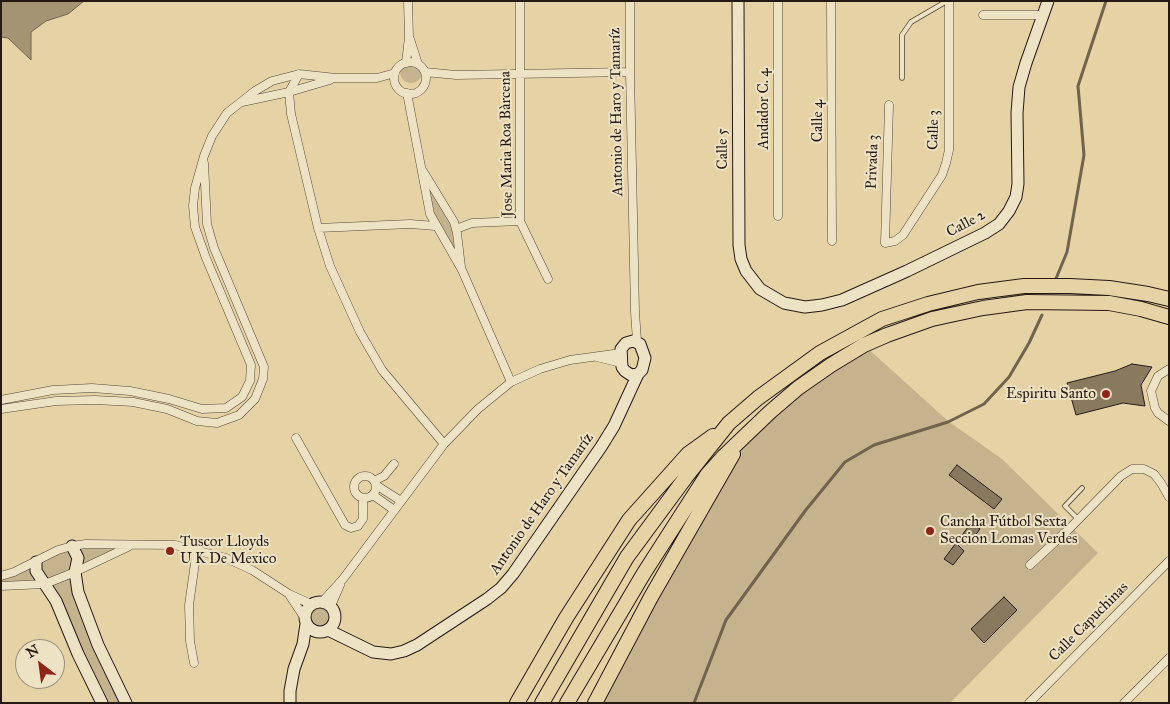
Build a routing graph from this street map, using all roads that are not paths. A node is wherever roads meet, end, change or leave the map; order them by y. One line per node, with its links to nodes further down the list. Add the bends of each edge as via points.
1 (408, 1): 11 (street)
2 (520, 1): 16 (street, Jose Maria Roa Bàrcena)
3 (630, 1): 14 (street, Antonio de Haro y Tamaríz)
4 (738, 1): 44 (street, Calle 5, via 739,245 746,271)
5 (778, 1): 32 (street, Andador C. 4)
6 (831, 1): 41 (street, Calle 4)
7 (948, 1): 21 (lane, via 911,22 902,35); 34 (street, Calle 3, via 949,150 946,163 942,175 903,236 885,243)
8 (1048, 1): 10 (street, Calle 2)
9 (983, 15): 10 (street)
10 (1042, 15): 44 (street, Calle 2, via 1019,86 1016,197 999,224 907,271 836,302 805,307 784,303)
11 (409, 37): 12 (street); 13 (street)
12 (406, 63): 13 (street); 15 (street)
13 (418, 64): 18 (street)
14 (630, 72): 16 (street); 47 (street, Antonio de Haro y Tamaríz)
15 (395, 73): 20 (street); 22 (street)
16 (519, 73): 18 (street); 33 (street, Jose Maria Roa Bàrcena)
17 (299, 74): 19 (street); 23 (street); 25 (street, via 272,81)
18 (425, 76): 24 (street, via 424,85)
19 (336, 78): 20 (street); 23 (street)
20 (376, 78): 22 (street)
21 (902, 78)
22 (396, 84): 24 (street, via 402,91)
23 (289, 92): 25 (street); 38 (street, via 290,114)
24 (411, 93): 28 (street)
25 (240, 103): 27 (street, via 226,113)
26 (889, 105): 34 (street, Privada 3)
27 (204, 156): 52 (street, via 194,197 195,227 251,365 250,381 242,397 226,408 202,409 130,390 92,388 53,390); 53 (street, via 208,224 214,248 264,367 255,400 239,416 217,423 198,421 142,404 95,400 56,401)
28 (419, 165): 29 (street); 30 (street)
29 (442, 203): 30 (street, via 434,203); 31 (street)
30 (429, 212): 36 (street); 37 (street)
31 (450, 216): 35 (street); 39 (street)
32 (778, 216)
33 (520, 220): 35 (street); 43 (street, Jose Maria Roa Bàrcena)
34 (885, 221)
35 (472, 223): 39 (street)
36 (410, 224): 37 (street); 38 (street)
37 (435, 226): 40 (street)
38 (318, 228): 58 (street, via 330,266 360,332 382,370)
39 (457, 231): 40 (street, via 451,239); 42 (street)
40 (442, 238): 42 (street)
41 (832, 241)
42 (462, 270): 51 (street)
43 (548, 279)
44 (760, 290)
45 (1169, 300): 55 (highway, via 1109,288 1024,286 978,292 928,304 882,319 820,354 758,398)
46 (1169, 317): 57 (highway, via 1109,303 1072,301 1027,302 932,319 864,345 831,365 798,388)
47 (634, 341): 48 (street, via 623,346); 50 (street, via 643,348 645,358 642,370)
48 (621, 358): 50 (street, via 622,367); 51 (street, via 593,356 570,360)
49 (1169, 369): 54 (street, via 1158,376 1151,390 1155,408)
50 (633, 374): 83 (street, Antonio de Haro y Tamaríz, via 614,426 501,588 404,651 391,654 372,652)
51 (511, 382): 58 (street, via 478,409)
52 (1, 400)
53 (1, 409)
54 (1169, 421)
55 (730, 424): 90 (highway, via 688,454 629,520 566,618); 91 (highway, via 627,557)
56 (296, 438): 64 (street, via 345,525 351,528 358,526 363,519)
57 (743, 438): 92 (highway, via 707,475 692,497); 93 (highway, via 651,597)
58 (444, 444): 65 (street)
59 (394, 464): 60 (street)
60 (375, 483): 62 (street, via 376,490); 64 (street, via 365,476 356,481 355,491); 65 (street)
61 (1082, 488): 67 (lane, via 1065,506)
62 (372, 495): 64 (street); 66 (street)
63 (1169, 497): 67 (street, via 1154,474 1144,469 1132,469)
64 (363, 498)
65 (401, 501): 66 (street)
66 (394, 510): 79 (street)
67 (1078, 519): 73 (street)
68 (72, 546): 69 (street); 72 (street); 74 (street, via 78,558)
69 (133, 546): 70 (street, via 176,545); 74 (street)
70 (197, 550): 78 (street, via 252,570); 86 (street, via 189,605)
71 (1169, 561): 94 (street, Calle Capuchinas)
72 (36, 562): 75 (street); 76 (street, via 36,571)
73 (1030, 565)
74 (75, 572): 76 (street); 88 (street, via 78,592 98,645)
75 (1, 576)
76 (45, 584): 77 (street); 87 (street, via 56,601)
77 (1, 586)
78 (289, 594): 79 (street); 80 (street)
79 (321, 604): 80 (street, via 306,610); 81 (street, via 334,611)
80 (305, 621): 82 (street, via 310,630); 84 (street)
81 (335, 621): 82 (street); 83 (street, Antonio de Haro y Tamaríz)
82 (323, 632): 83 (street, Antonio de Haro y Tamaríz); 84 (street)
83 (352, 641)
84 (303, 644): 89 (street, via 294,669)
85 (1169, 658): 95 (street)
86 (194, 662)
87 (102, 703)
88 (126, 703)
89 (290, 703)
90 (517, 703)
91 (542, 703)
92 (567, 703)
93 (595, 703)
94 (1029, 703)
95 (1124, 703)

